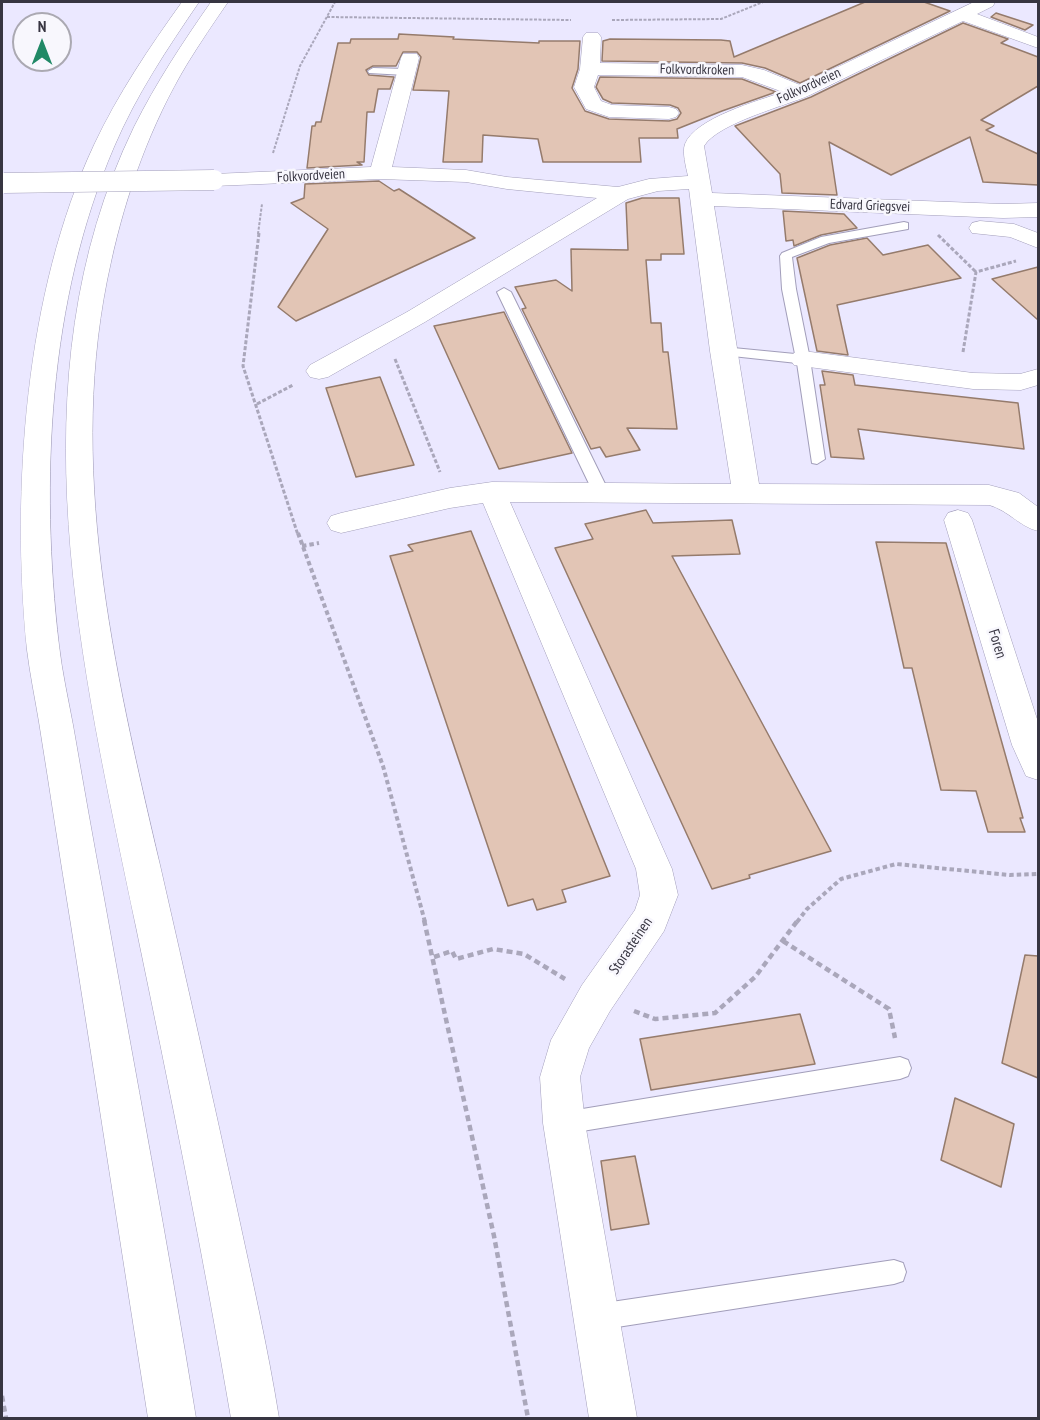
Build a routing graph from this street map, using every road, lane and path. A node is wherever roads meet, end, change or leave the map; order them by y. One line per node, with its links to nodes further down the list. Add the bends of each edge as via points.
1 (190, 2): 55 (main road, via 143,70 125,104 71,232 43,370 35,491 42,640)
2 (219, 2): 56 (main road, via 171,72 118,190 85,326 79,455 84,553 102,680 229,1271)
3 (335, 2): 7 (path)
4 (763, 2): 9 (path, via 721,19)
5 (987, 2): 6 (main road, Folkvordveien)
6 (962, 14): 11 (main road); 15 (main road, Folkvordveien)
7 (326, 17): 8 (path); 18 (path, via 300,66)
8 (579, 20)
9 (612, 20)
10 (592, 37): 13 (main road)
11 (1038, 43)
12 (407, 65): 14 (lane); 17 (main road)
13 (590, 69): 15 (main road, Folkvordkroken, via 742,71); 16 (main road, via 584,87 593,105 609,111)
14 (373, 71)
15 (800, 92): 20 (main road, Folkvordveien, via 749,111 700,136 694,146)
16 (669, 113)
17 (381, 173): 18 (main road, Folkvordveien); 21 (main road, Folkvordveien, via 466,176)
18 (265, 179): 19 (main road, Folkvordveien, bridge); 35 (path, via 243,366)
19 (3, 183)
20 (699, 191): 21 (main road, Folkvordveien, via 661,182); 22 (main road, Edvard Griegsvei); 30 (main road, Folkvordveien)
21 (620, 194): 29 (main road, Folkvordveien)
22 (1038, 210)
23 (904, 226): 24 (main road); 31 (lane, via 806,246 786,256)
24 (930, 226): 25 (main road, via 1014,231); 27 (path)
25 (1038, 241)
26 (1018, 261): 27 (path)
27 (976, 273): 34 (path)
28 (504, 292): 38 (lane)
29 (386, 333): 32 (main road, Folkvordveien); 40 (path)
30 (723, 351): 31 (lane); 39 (main road, Folkvordveien)
31 (803, 359): 34 (main road); 36 (lane)
32 (319, 370): 35 (path)
33 (1038, 377): 34 (main road, via 1003,383)
34 (959, 379)
35 (257, 405): 47 (path, via 302,546 383,766)
36 (817, 459)
37 (492, 492): 38 (main road); 40 (main road); 48 (main road, Storasteinen, via 654,869 659,895 651,919)
38 (601, 492): 39 (main road)
39 (747, 495): 42 (main road, via 989,495 1009,500)
40 (450, 498): 43 (main road)
41 (958, 520): 44 (main road, Foren)
42 (1038, 521)
43 (341, 523)
44 (1038, 766)
45 (1038, 874): 46 (path, via 896,864 841,879 807,909)
46 (783, 941): 48 (path, via 755,977 715,1013 655,1019); 49 (path, via 889,1009)
47 (434, 957): 48 (path, via 452,951 456,959 493,949 524,954); 57 (path, via 494,1236)
48 (596, 998): 50 (main road, Storasteinen, via 571,1040 560,1077)
49 (900, 1068): 50 (lane)
50 (564, 1123): 52 (main road, Storasteinen)
51 (894, 1272): 52 (lane)
52 (598, 1317): 58 (main road, Storasteinen)
53 (2, 1396): 54 (path)
54 (6, 1419)
55 (172, 1419)
56 (255, 1419)
57 (528, 1419)
58 (613, 1419)

